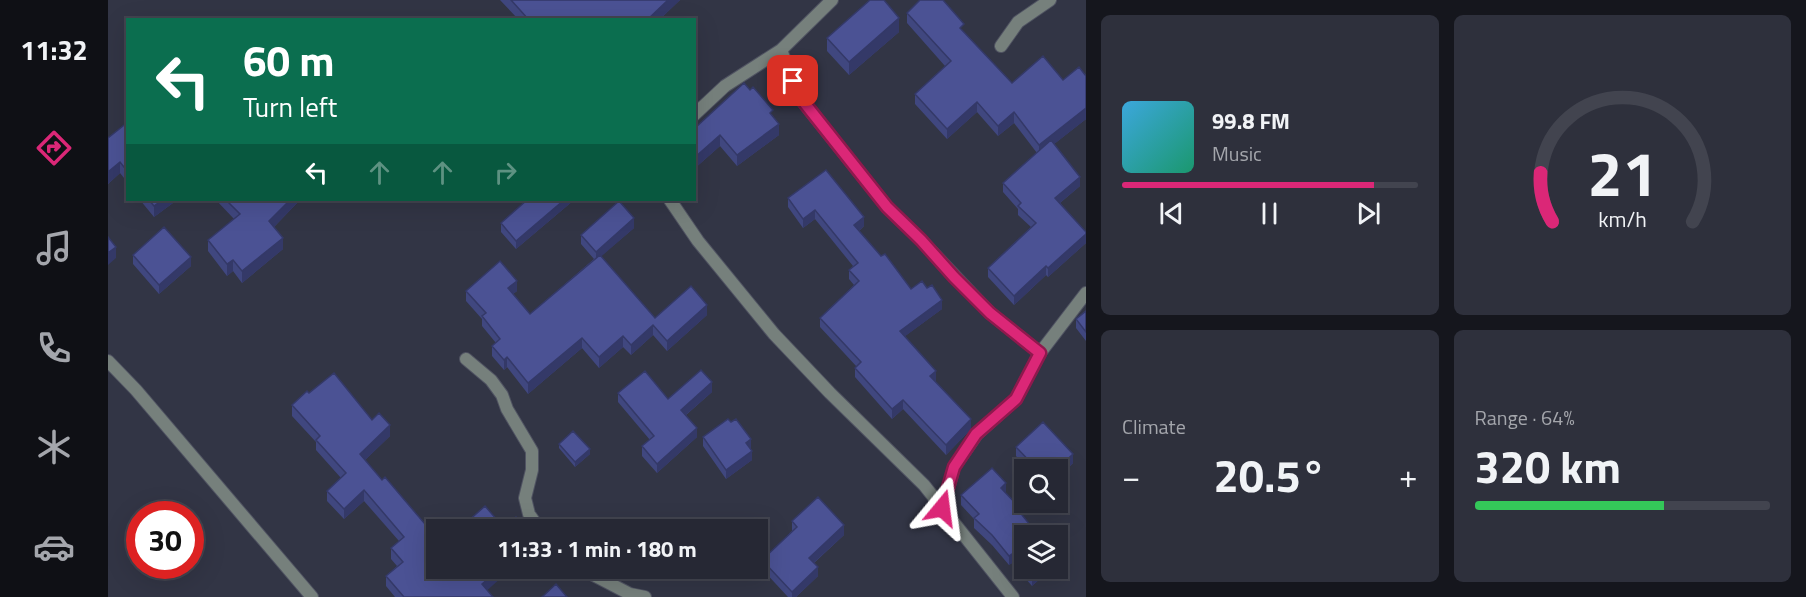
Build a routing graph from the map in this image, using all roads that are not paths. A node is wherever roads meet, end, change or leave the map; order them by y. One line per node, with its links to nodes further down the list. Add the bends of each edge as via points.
1 (832, 0): 4 (street)
2 (1050, 0): 3 (street, via 1018,22)
3 (1001, 46)
4 (781, 50): 5 (street, via 725,86); 8 (street, via 799,96 887,207 990,313)
5 (696, 113)
6 (671, 201): 11 (street, via 774,334 924,485)
7 (1086, 293): 8 (street)
8 (1040, 353): 11 (street, via 1016,399 976,434 954,467)
9 (466, 359): 12 (street, via 502,395 532,451 525,498)
10 (108, 361): 14 (street)
11 (942, 508): 16 (street)
12 (532, 519)
13 (601, 579): 15 (street)
14 (312, 597)
15 (645, 597)
16 (1013, 597)

